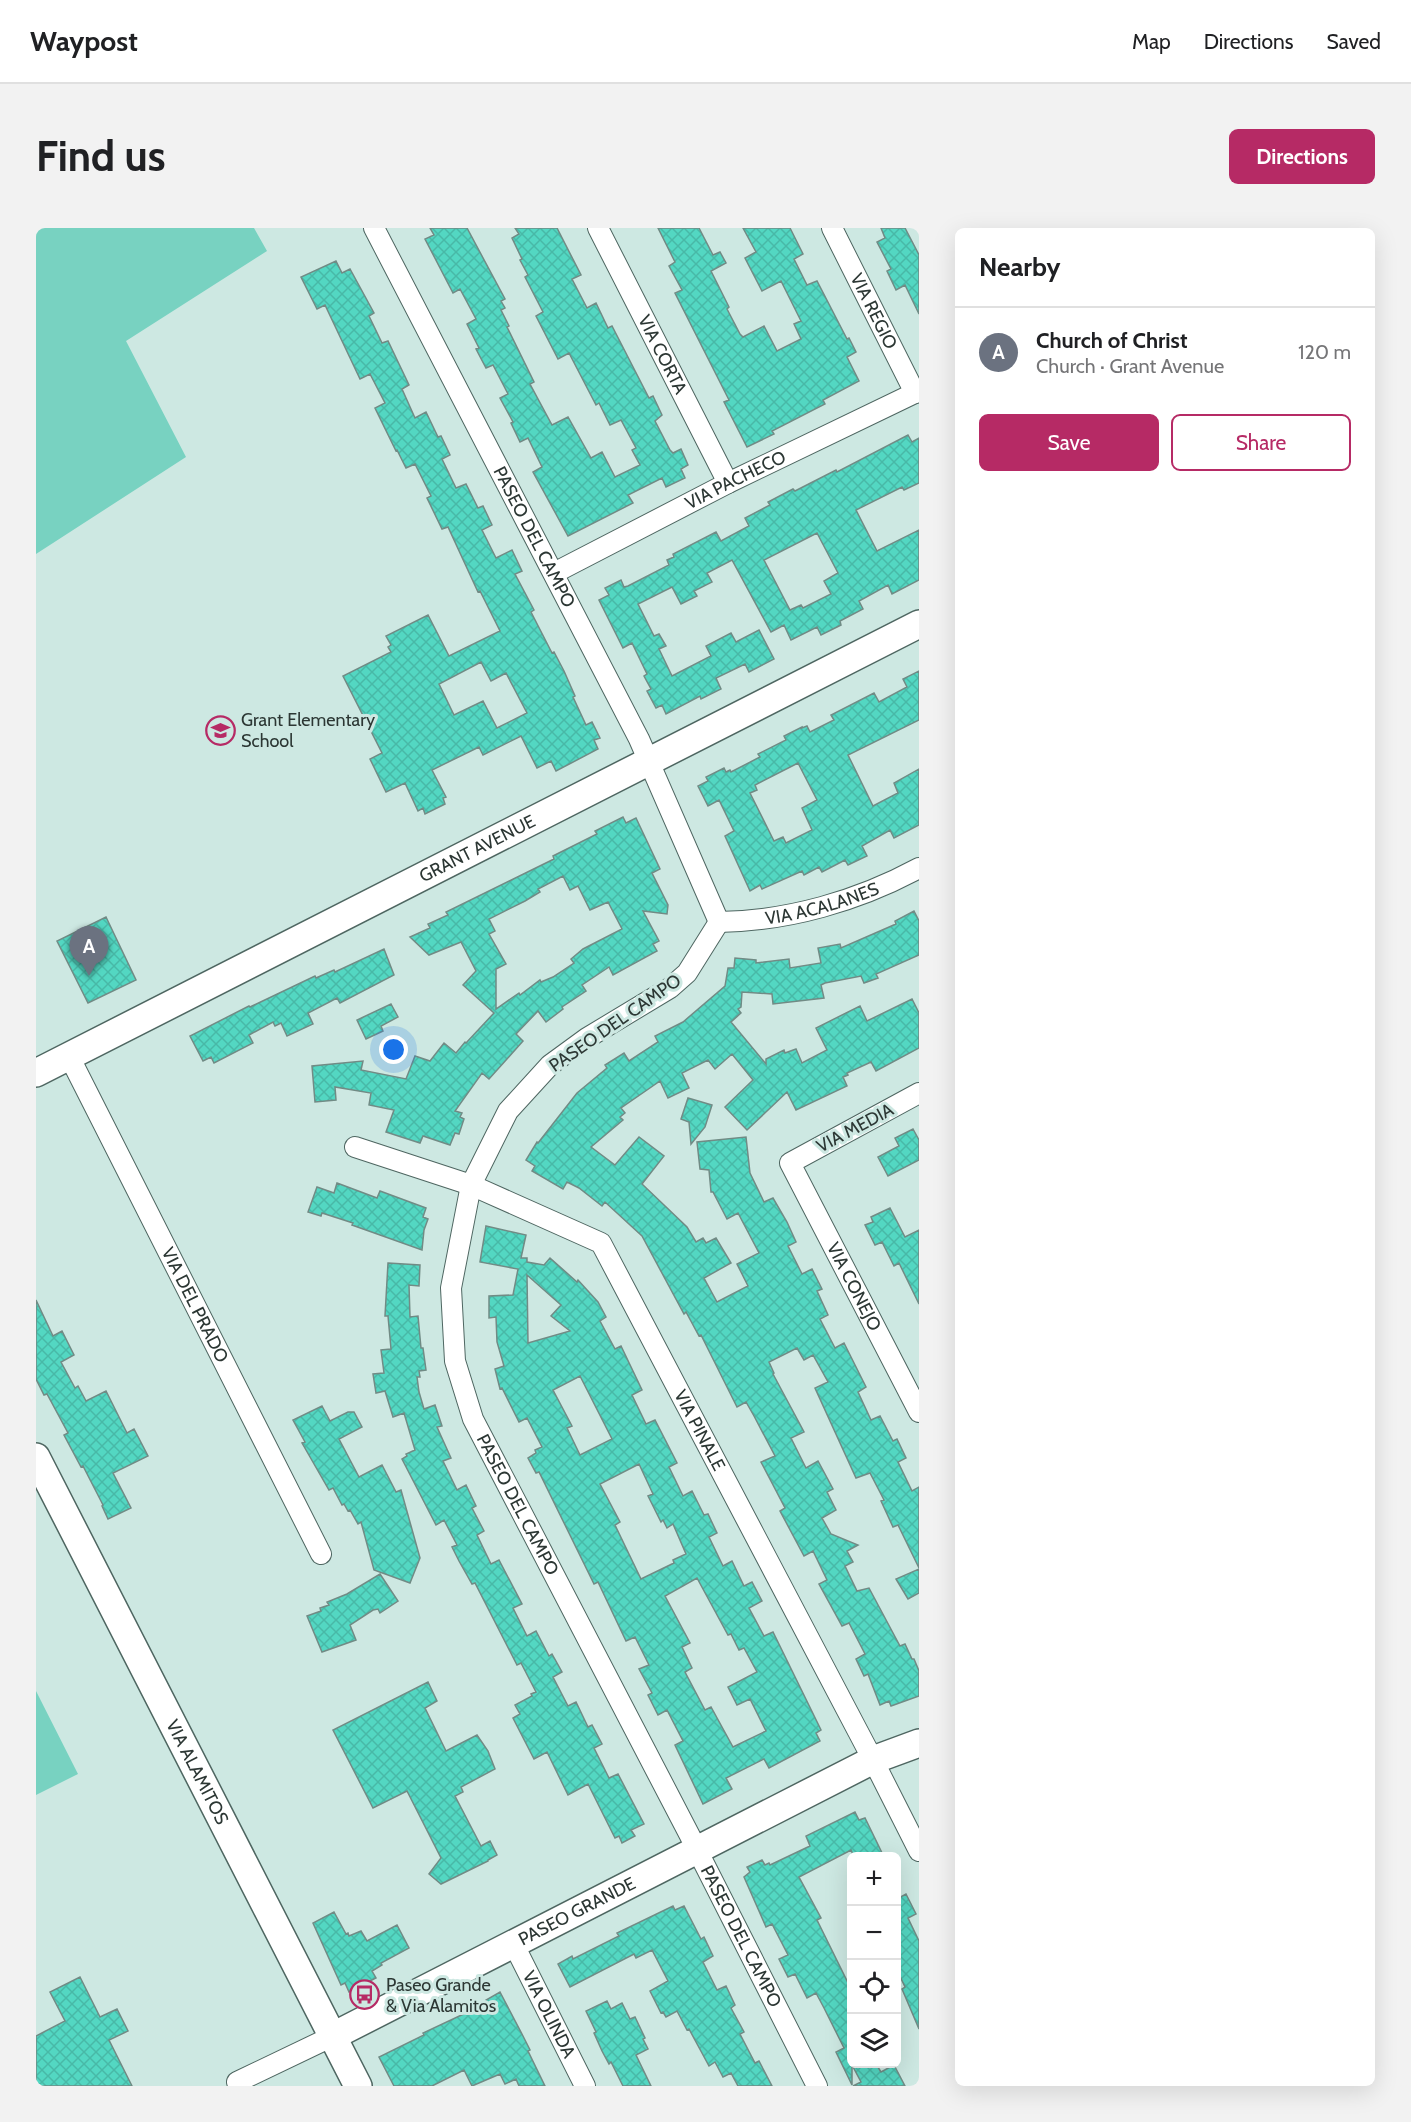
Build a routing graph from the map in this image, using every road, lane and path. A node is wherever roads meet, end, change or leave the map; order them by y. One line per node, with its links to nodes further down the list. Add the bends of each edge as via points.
1 (374, 228): 6 (street, PASEO DEL CAMPO)
2 (598, 228): 5 (street, VIA CORTA)
3 (832, 228): 4 (street, VIA REGIO)
4 (917, 392): 5 (street, VIA PACHECO)
5 (728, 483): 6 (street, VIA PACHECO)
6 (554, 573): 8 (street, PASEO DEL CAMPO)
7 (919, 624): 8 (street, GRANT AVENUE)
8 (649, 761): 10 (street, PASEO DEL CAMPO); 11 (street, GRANT AVENUE)
9 (919, 868): 10 (street, VIA ACALANES, via 884,887 817,908 753,921)
10 (719, 922): 16 (street, PASEO DEL CAMPO, via 687,973 670,988 550,1065 508,1111)
11 (69, 1056): 12 (street, GRANT AVENUE); 19 (street, VIA DEL PRADO)
12 (36, 1073)
13 (919, 1093): 15 (street, VIA MEDIA)
14 (355, 1147): 16 (street, VIA PINALE)
15 (790, 1163): 17 (street, VIA CONEJO)
16 (471, 1185): 21 (street, VIA PINALE, via 601,1243); 22 (street, PASEO DEL CAMPO, via 451,1288 455,1361 472,1419)
17 (919, 1412)
18 (36, 1457): 25 (street, VIA ALAMITOS)
19 (321, 1554)
20 (919, 1743): 21 (street, PASEO GRANDE)
21 (873, 1760): 22 (street, PASEO GRANDE); 23 (street, VIA PINALE)
22 (697, 1850): 24 (street, PASEO GRANDE); 29 (street, PASEO DEL CAMPO)
23 (919, 1851)
24 (513, 1944): 25 (street, PASEO GRANDE); 28 (street, VIA OLINDA)
25 (333, 2036): 26 (street, PASEO GRANDE); 27 (street, VIA ALAMITOS)
26 (237, 2082)
27 (358, 2086)
28 (585, 2086)
29 (817, 2086)

